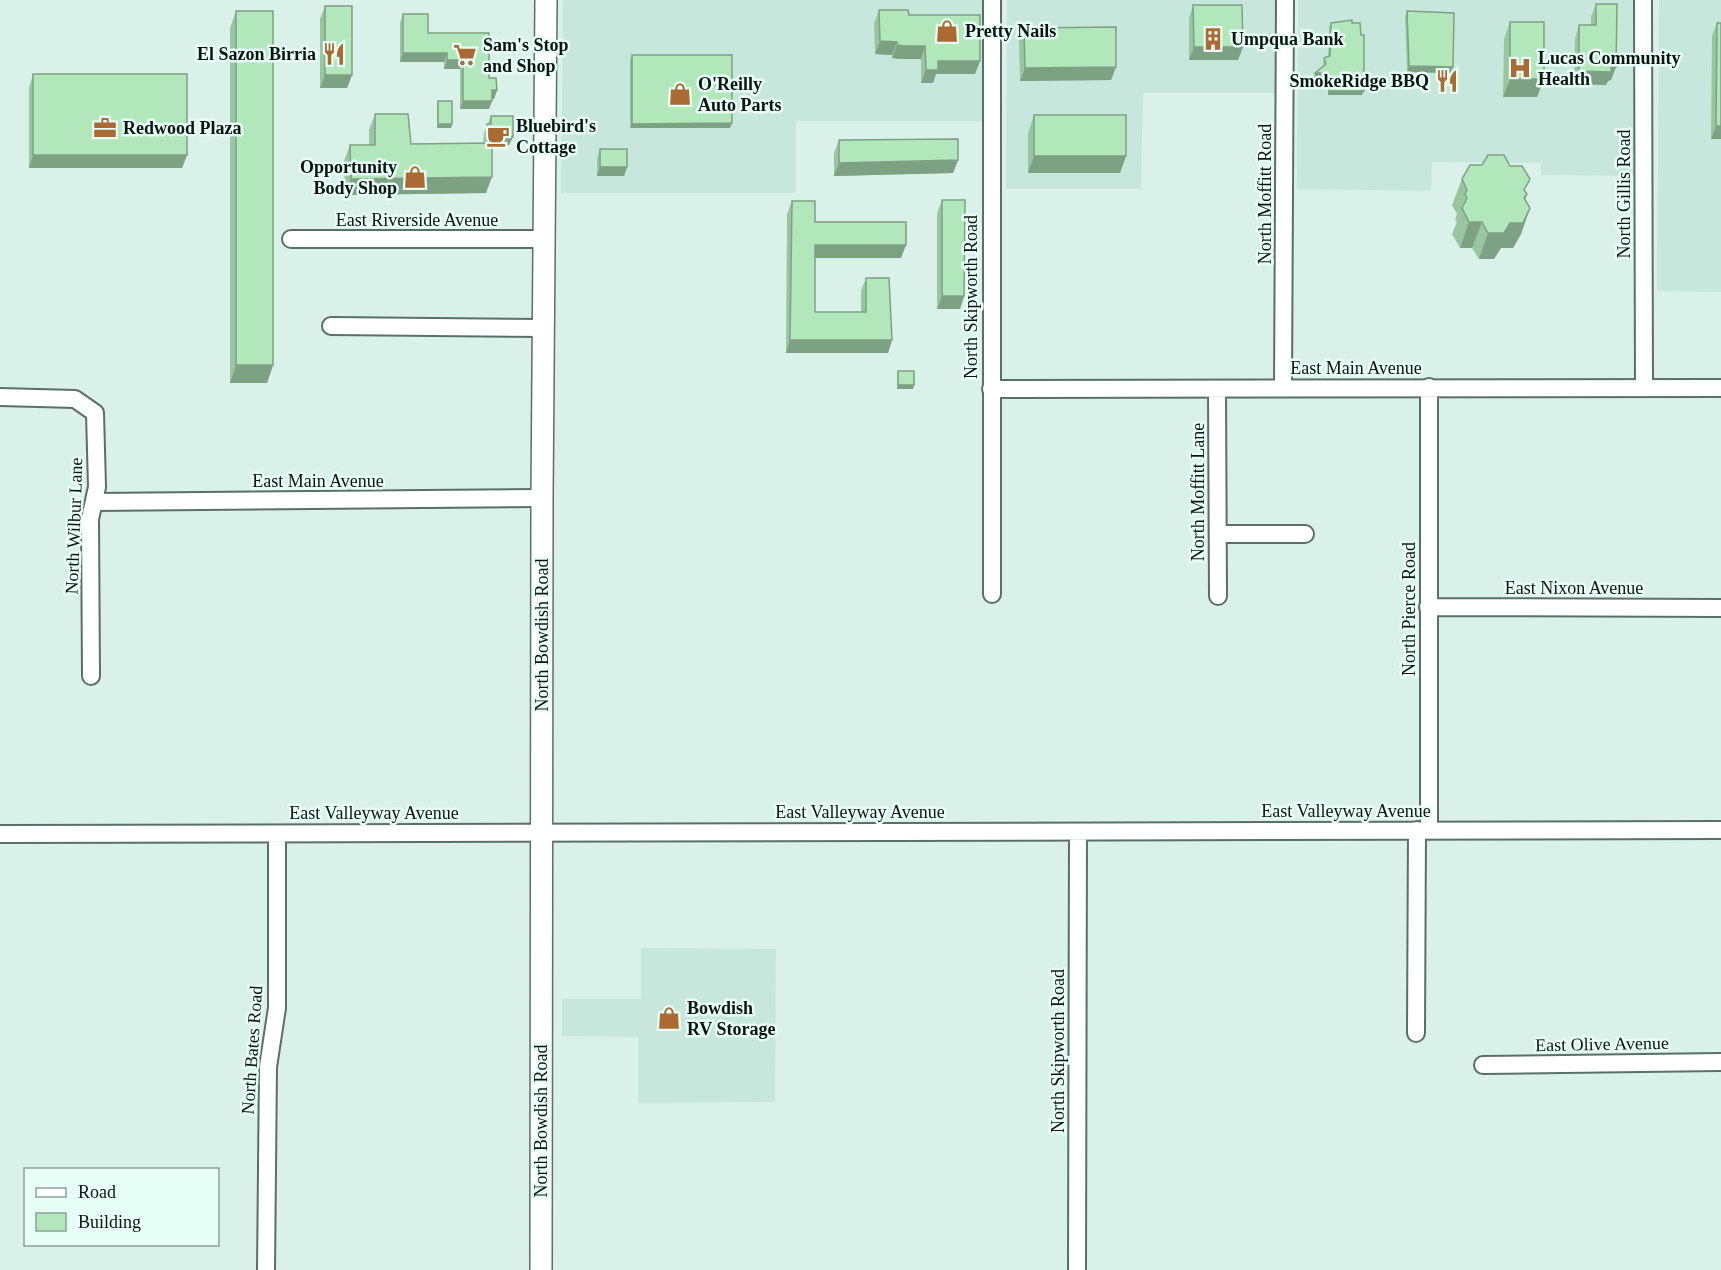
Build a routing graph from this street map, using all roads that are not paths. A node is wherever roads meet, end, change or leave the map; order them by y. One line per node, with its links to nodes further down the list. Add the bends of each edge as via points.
1 (546, 0): 6 (street, North Bowdish Road)
2 (992, 0): 13 (street, North Skipworth Road)
3 (1285, 0): 10 (street, North Moffitt Road)
4 (1643, 0): 11 (street, North Gillis Road)
5 (291, 239): 6 (street, East Riverside Avenue)
6 (544, 239): 8 (street, North Bowdish Road)
7 (331, 326): 8 (street)
8 (543, 328): 16 (street, North Bowdish Road)
9 (1429, 387): 10 (street, East Main Avenue); 11 (street, East Main Avenue); 22 (street, North Pierce Road)
10 (1283, 388): 14 (street, East Main Avenue)
11 (1644, 388): 12 (street, East Main Avenue)
12 (1721, 388)
13 (991, 389): 14 (street, East Main Avenue); 20 (street, North Skipworth Road)
14 (1217, 389): 18 (street, North Moffitt Lane)
15 (0, 397): 17 (street, North Wilbur Lane, via 75,399 95,413)
16 (542, 498): 17 (street, East Main Avenue); 27 (street, North Bowdish Road)
17 (95, 502): 24 (street, North Wilbur Lane, via 90,519)
18 (1219, 534): 19 (street); 21 (street, North Moffitt Lane)
19 (1305, 534)
20 (992, 594)
21 (1218, 596)
22 (1428, 607): 23 (street, East Nixon Avenue); 25 (street, North Pierce Road)
23 (1721, 608)
24 (91, 676)
25 (1423, 830): 26 (street, East Valleyway Avenue); 28 (street, East Valleyway Avenue); 31 (street, North Pierce Road)
26 (1721, 830)
27 (543, 832): 28 (street, East Valleyway Avenue); 30 (street, East Valleyway Avenue); 35 (street, North Bowdish Road)
28 (1078, 832): 36 (street, North Skipworth Road)
29 (0, 834): 30 (street, East Valleyway Avenue)
30 (278, 834): 34 (street, North Bates Road, via 278,1008 268,1067)
31 (1416, 1033)
32 (1721, 1062): 33 (street, East Olive Avenue)
33 (1483, 1065)
34 (266, 1270)
35 (541, 1270)
36 (1077, 1270)

